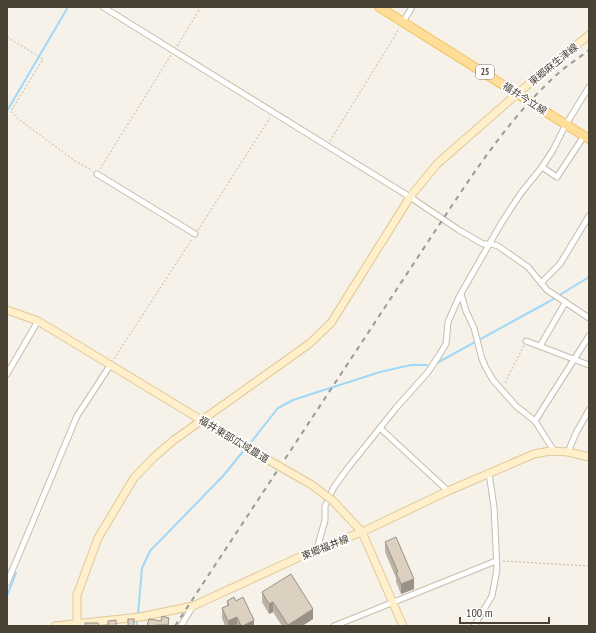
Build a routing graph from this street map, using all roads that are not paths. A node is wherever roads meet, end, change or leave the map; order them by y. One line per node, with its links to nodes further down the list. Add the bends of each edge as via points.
1 (103, 7): 12 (street)
2 (380, 7): 4 (main road, 福井今立線 / 25)
3 (412, 7): 4 (street)
4 (403, 22): 7 (main road, 福井今立線 / 25)
5 (589, 35): 7 (street, 東郷麻生津線)
6 (589, 87): 8 (street)
7 (518, 93): 8 (main road, 福井今立線 / 25); 12 (street, 東郷麻生津線, via 437,164)
8 (566, 124): 9 (main road, 福井今立線 / 25); 10 (street)
9 (587, 137): 10 (street, via 557,177)
10 (542, 167): 15 (street, via 521,193)
11 (97, 174): 14 (street)
12 (410, 197): 15 (street, via 483,244); 30 (street, 東郷麻生津線, via 332,323 309,344)
13 (589, 216): 16 (street, via 560,264)
14 (196, 234)
15 (491, 244): 16 (street, via 528,267); 17 (street)
16 (541, 284): 18 (street)
17 (461, 294): 31 (street, via 486,368 516,406); 32 (street, via 448,322 446,344 428,372)
18 (565, 302): 20 (street); 24 (street)
19 (7, 310): 21 (street, 福井東部広域農道)
20 (589, 318)
21 (38, 321): 26 (street, 福井東部広域農道); 28 (street)
22 (589, 336): 25 (street)
23 (526, 341): 24 (street)
24 (540, 346): 25 (street)
25 (574, 361): 27 (street); 31 (street)
26 (111, 364): 30 (street, 福井東部広域農道); 41 (street, via 76,416)
27 (589, 365)
28 (7, 374)
29 (589, 410): 34 (street)
30 (202, 420): 38 (street, 福井東部広域農道, bridge, via 312,485 333,501); 44 (street, 東郷麻生津線, via 174,440 134,478 98,538 77,595)
31 (534, 421): 33 (street)
32 (380, 428): 37 (street); 39 (street, via 334,487 325,506 325,520)
33 (554, 451): 34 (street, 東郷福井線); 36 (street, 東郷福井線, via 534,454)
34 (568, 452): 35 (street, 東郷福井線)
35 (589, 457)
36 (489, 473): 37 (street, 東郷福井線); 40 (street, via 494,508)
37 (448, 491): 38 (street, 東郷福井線)
38 (362, 532): 39 (street, 東郷福井線); 42 (street, 福井東部広域農道)
39 (317, 549): 43 (street, 東郷福井線)
40 (496, 561): 42 (street); 49 (street, via 492,596)
41 (7, 583)
42 (393, 603): 47 (street); 48 (street, 福井東部広域農道)
43 (193, 606): 44 (street, 東郷福井線, via 140,617); 46 (street)
44 (78, 625): 45 (street, 東郷福井線)
45 (55, 626)
46 (181, 626)
47 (334, 626)
48 (403, 626)
49 (474, 626)

